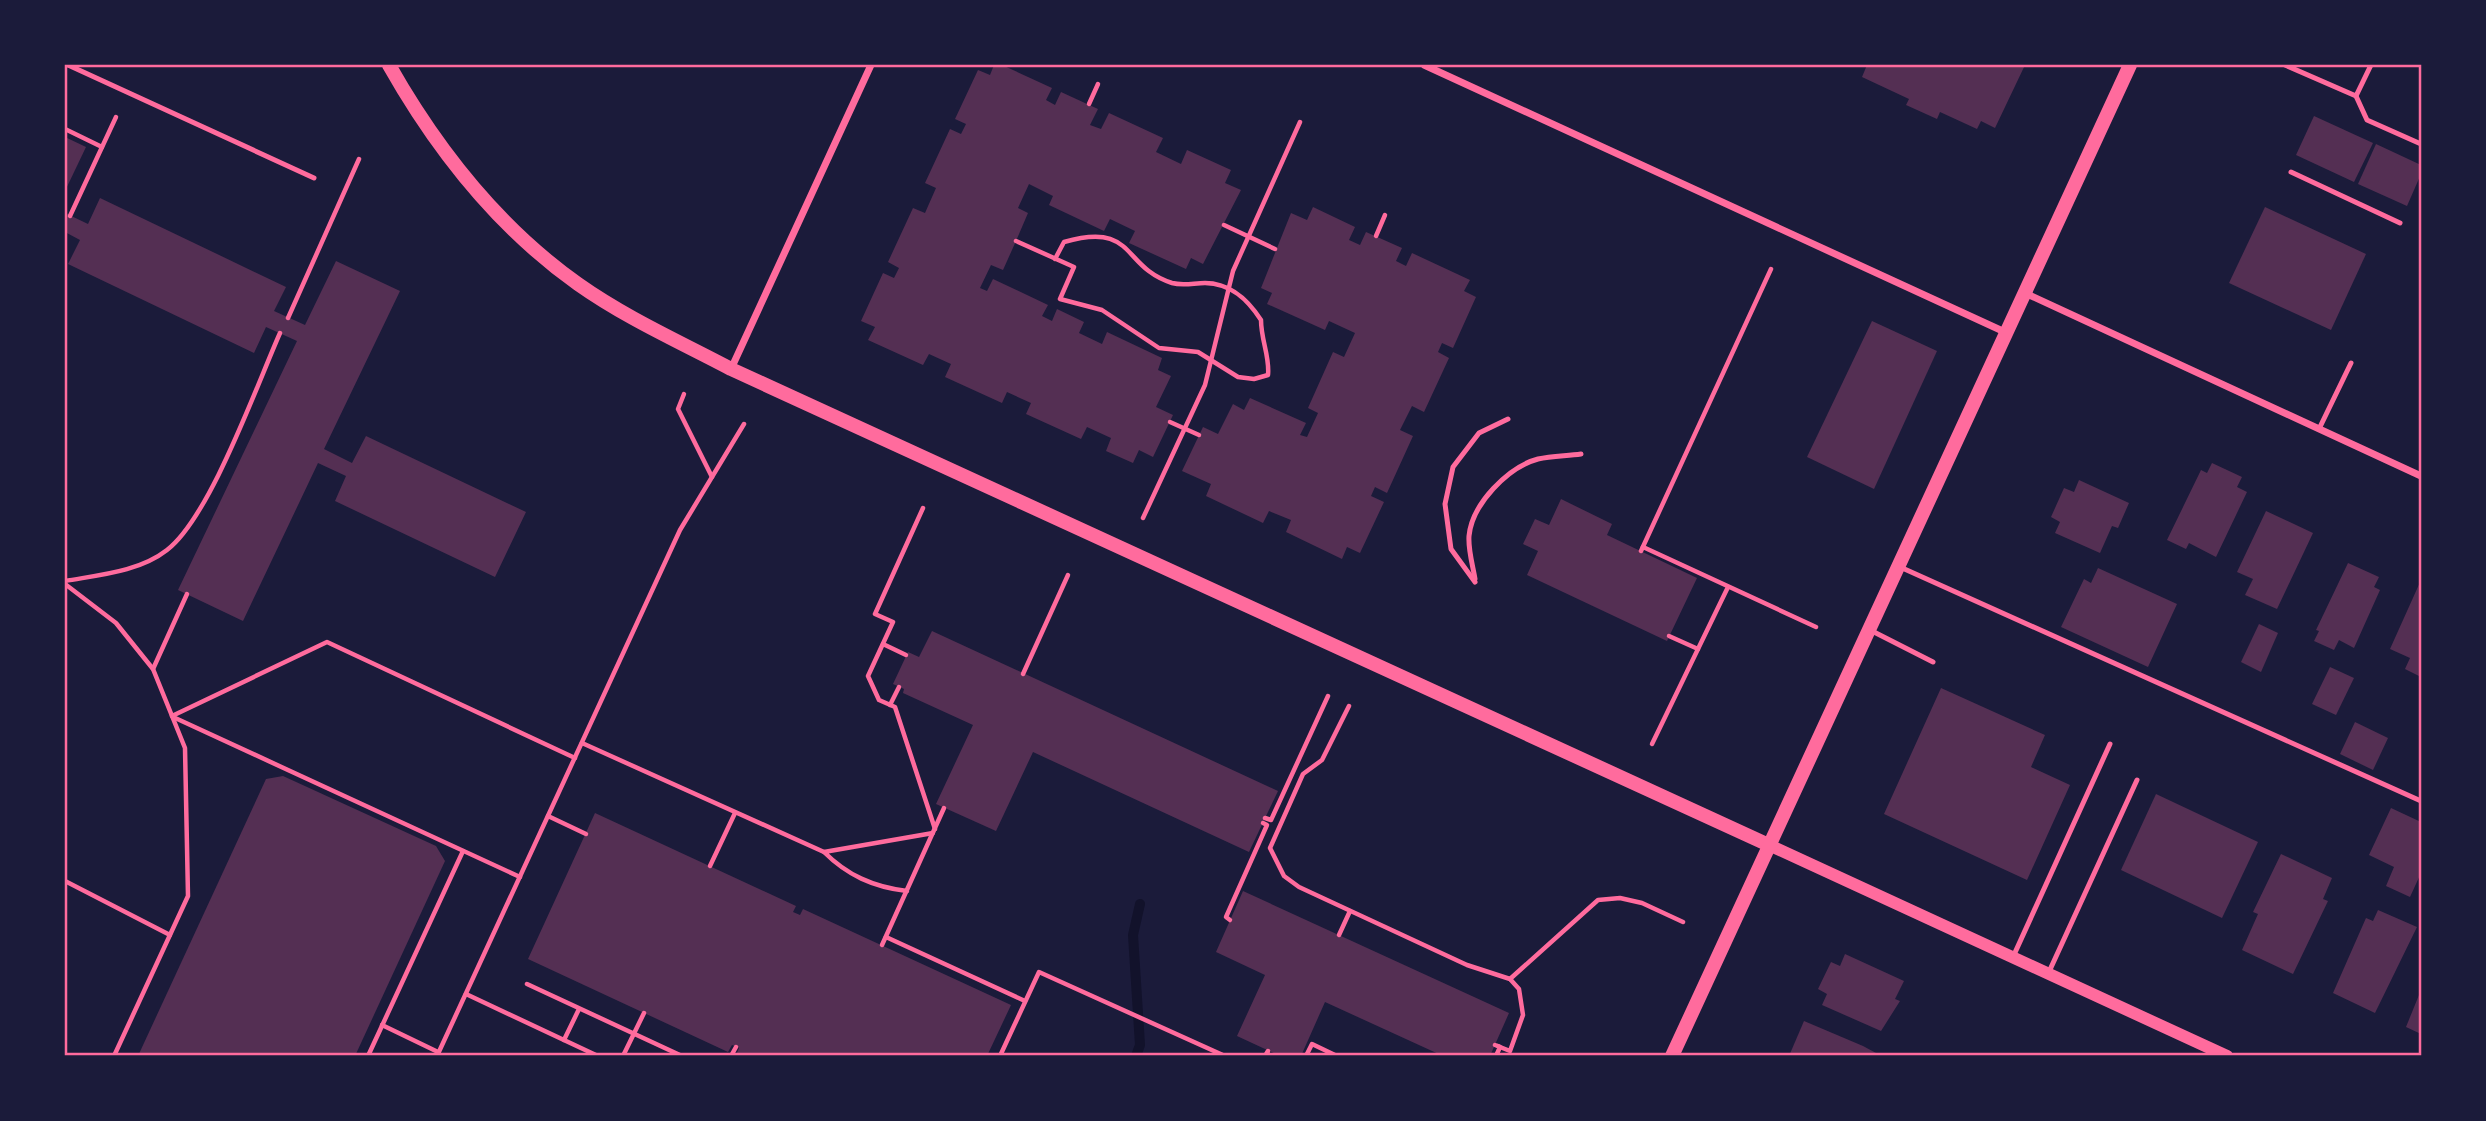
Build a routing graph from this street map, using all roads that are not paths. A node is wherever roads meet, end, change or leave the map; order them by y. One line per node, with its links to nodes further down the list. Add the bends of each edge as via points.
1 (68, 65): 11 (lane)
2 (389, 65): 16 (main road, via 438,141 515,232 615,308)
3 (871, 65): 16 (street)
4 (1424, 65): 14 (street)
5 (2130, 65): 13 (main road)
6 (2285, 65): 8 (lane)
7 (2371, 65): 8 (lane)
8 (2356, 96): 9 (lane, via 2367,120)
9 (2421, 144)
10 (2291, 172): 12 (lane)
11 (314, 178)
12 (2400, 223)
13 (2025, 293): 14 (main road); 18 (street)
14 (2007, 333): 21 (main road)
15 (2351, 363): 18 (lane)
16 (731, 369): 27 (main road)
17 (1507, 419): 19 (lane, via 1479,433 1454,467 1445,504 1451,549 1475,582 1469,536 1478,511 1496,487 1515,469 1537,460)
18 (2319, 429): 20 (street)
19 (1581, 454)
20 (2421, 475)
21 (1899, 567): 22 (main road); 26 (lane)
22 (1870, 630): 23 (lane); 27 (main road)
23 (1933, 662)
24 (2110, 744): 28 (lane)
25 (2137, 780): 29 (lane)
26 (2421, 801)
27 (1771, 846): 28 (street); 30 (main road)
28 (2013, 957): 29 (street)
29 (2048, 974): 31 (street)
30 (1672, 1056)
31 (2227, 1056)

